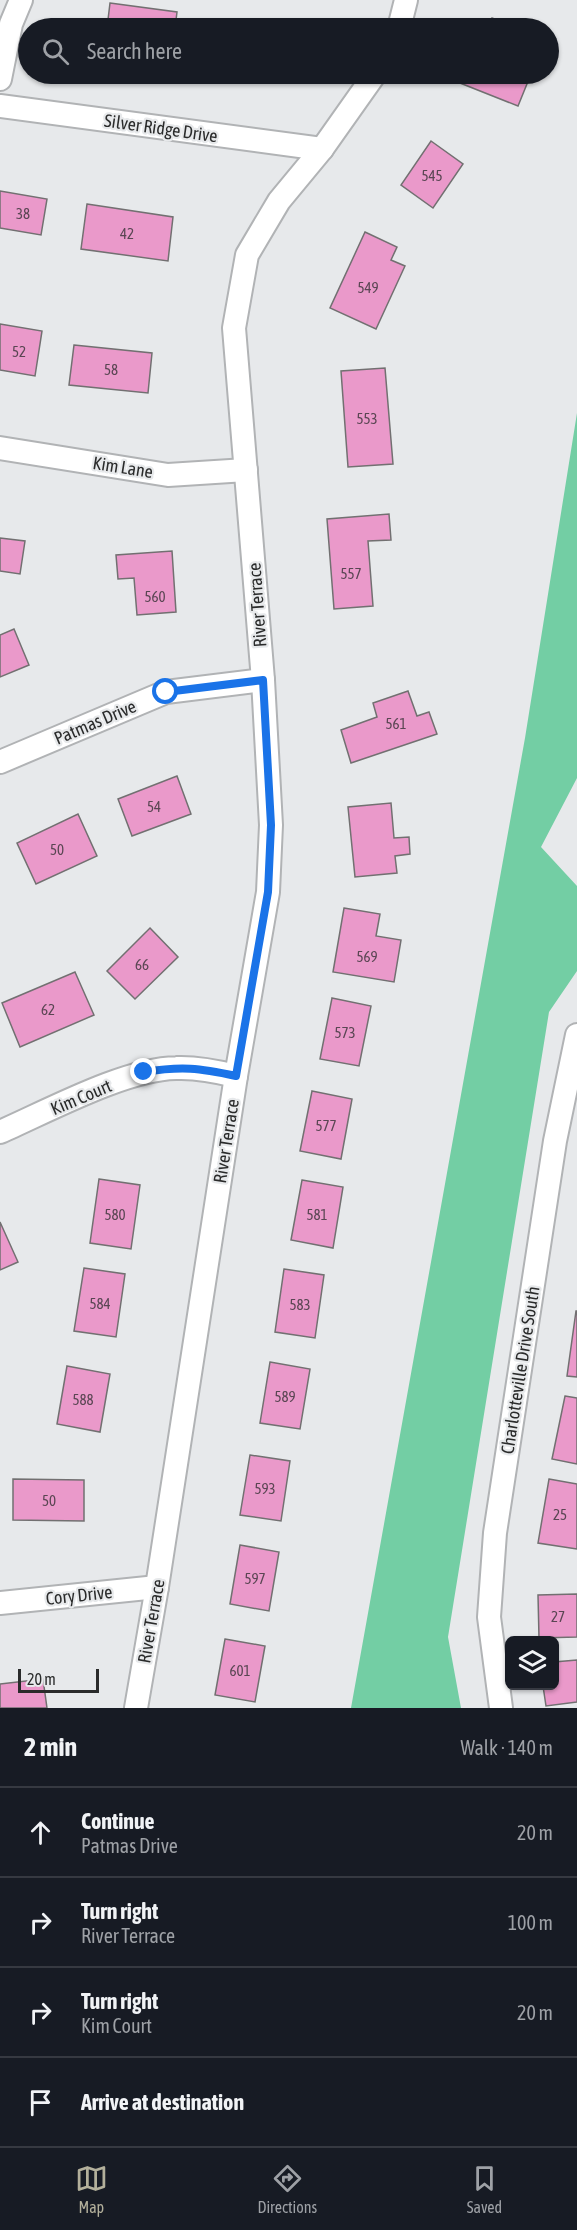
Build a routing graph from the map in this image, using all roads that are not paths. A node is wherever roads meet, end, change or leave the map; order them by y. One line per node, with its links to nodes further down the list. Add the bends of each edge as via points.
1 (21, 0): 4 (street, via 11,24)
2 (406, 0): 3 (street)
3 (402, 18)
4 (0, 79)
5 (368, 84): 7 (street, River Terrace)
6 (0, 106): 7 (street, Silver Ridge Drive)
7 (322, 149): 9 (street, River Terrace, via 279,201 247,255 234,328)
8 (0, 448): 9 (street, Kim Lane, via 168,475)
9 (246, 470): 10 (street, River Terrace)
10 (263, 680): 11 (street, Patmas Drive, via 166,692); 13 (street, River Terrace, via 271,825 268,892)
11 (0, 762)
12 (577, 1035): 18 (street, Charlotteville Drive South, via 555,1141 495,1533 489,1617)
13 (236, 1076): 14 (street, Kim Court, via 198,1068 144,1072); 15 (street, River Terrace)
14 (0, 1132)
15 (157, 1587): 16 (street, Cory Drive); 17 (street, River Terrace)
16 (0, 1603)
17 (136, 1708)
18 (501, 1708)

